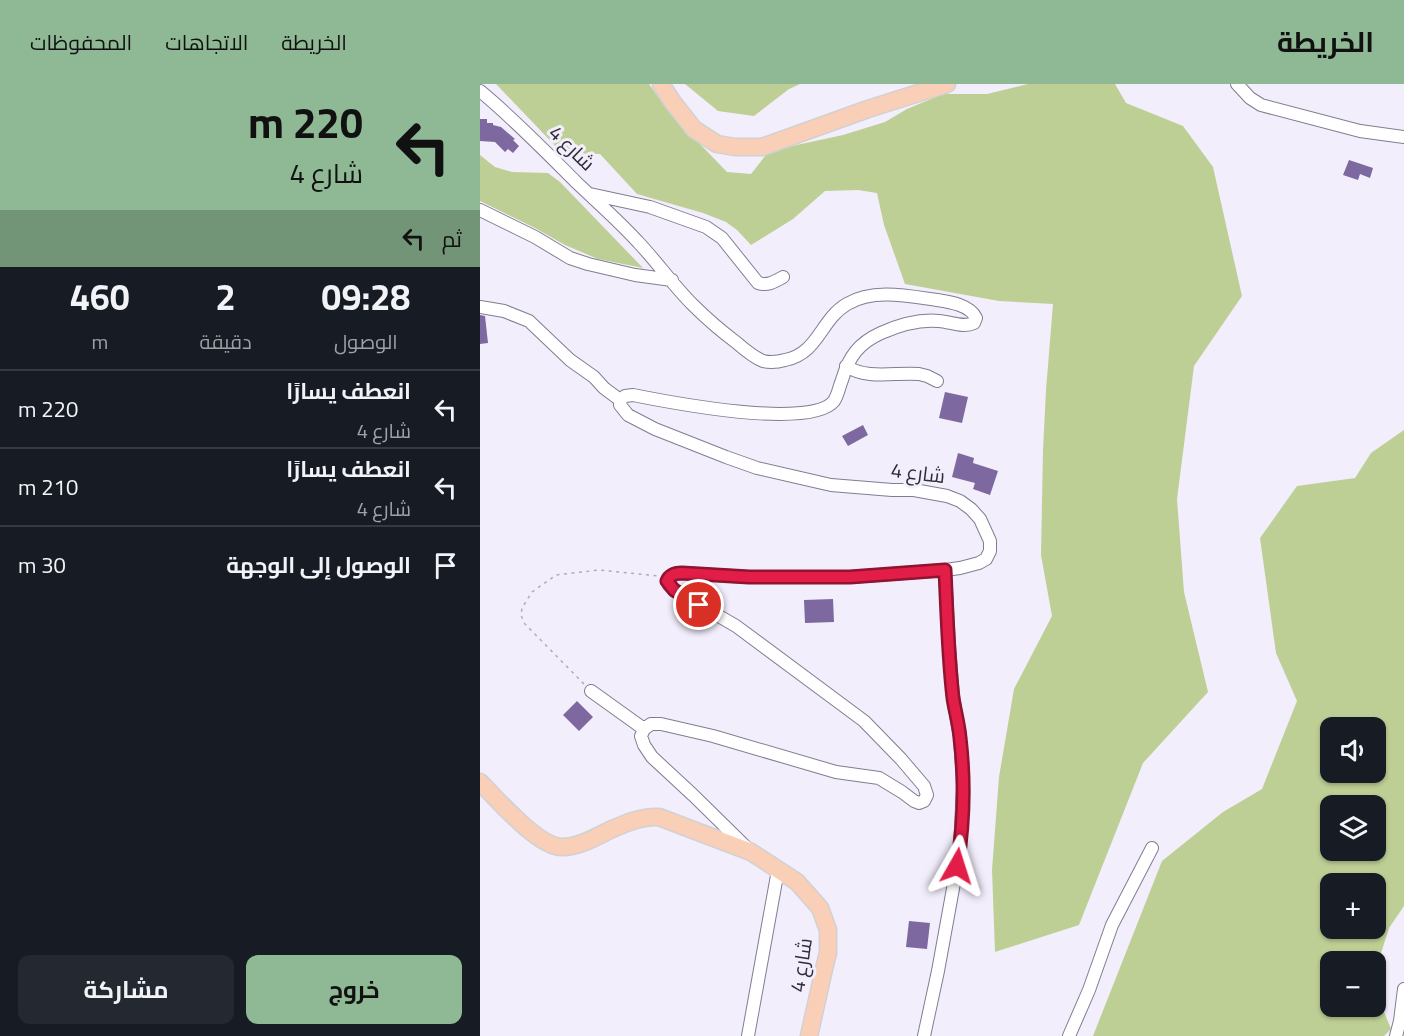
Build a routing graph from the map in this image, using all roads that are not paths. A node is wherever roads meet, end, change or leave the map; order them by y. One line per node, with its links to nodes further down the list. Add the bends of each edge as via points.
1 (661, 84): 2 (main road, via 694,129 717,144 735,147 762,147)
2 (947, 84)
3 (1244, 86): 5 (street, via 1250,98 1261,105 1360,131)
4 (480, 91): 6 (street, شارع 4)
5 (1404, 137)
6 (589, 194): 8 (street, via 650,207 706,227 722,238 758,283 771,283); 9 (street, شارع 4)
7 (480, 210): 9 (street, via 570,258 635,276)
8 (783, 277)
9 (672, 280): 11 (street, شارع 4, via 724,333 753,356 775,363 807,350 837,311 864,297 944,301 973,312 976,318 968,326 924,321 898,326 860,345)
10 (480, 307): 13 (street, via 504,310 529,321)
11 (846, 366): 12 (street, via 864,374 919,374); 13 (street, شارع 4, via 833,402 806,413 701,407 633,395)
12 (937, 381)
13 (620, 400): 14 (street, شارع 4, via 628,415 655,429 758,468 831,485 914,490 960,501 980,519 990,551 978,563)
14 (945, 570): 16 (street, شارع 4, via 850,577 682,573 667,581 674,590 735,626 864,721 915,774 924,786 924,801 914,801 879,778 836,772 661,724); 24 (street, via 963,785 960,850)
15 (591, 691): 16 (street)
16 (644, 729): 19 (street, شارع 4, via 641,736 651,758)
17 (480, 782): 19 (main road, via 529,830 554,846 579,844 649,816)
18 (1152, 848): 25 (street, via 1112,924)
19 (751, 852): 20 (main road, شارع 4)
20 (778, 870): 22 (street); 23 (main road, شارع 4, via 797,882 820,908 828,930 828,953)
21 (1404, 989): 26 (street)
22 (748, 1036)
23 (809, 1036)
24 (924, 1036)
25 (1069, 1036)
26 (1396, 1036)

